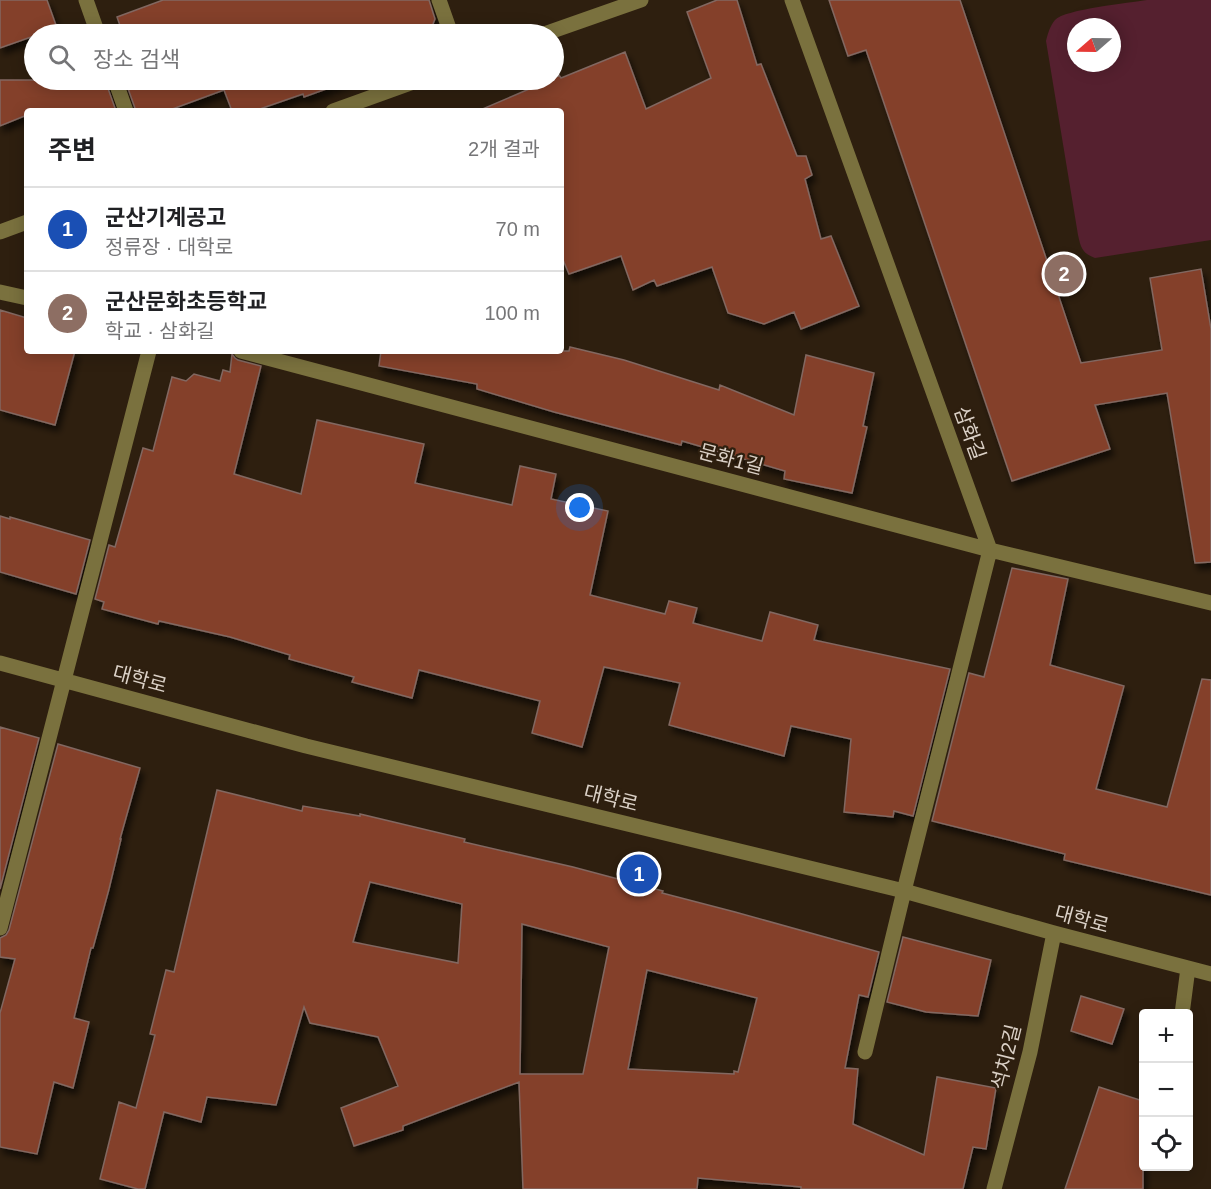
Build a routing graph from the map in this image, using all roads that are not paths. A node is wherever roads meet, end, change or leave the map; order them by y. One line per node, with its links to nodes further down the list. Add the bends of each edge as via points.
1 (86, 0): 5 (street)
2 (439, 0): 6 (street)
3 (641, 0): 7 (street)
4 (792, 0): 18 (street, 삼화길)
5 (94, 24)
6 (447, 24)
7 (564, 27)
8 (119, 90): 10 (street)
9 (391, 90): 11 (street)
10 (125, 108)
11 (341, 108)
12 (24, 223): 13 (street)
13 (0, 232)
14 (0, 292): 15 (street)
15 (24, 297)
16 (147, 354): 21 (street)
17 (252, 354): 18 (street, 문화1길)
18 (990, 550): 19 (street, 문화1길); 22 (street)
19 (1211, 603)
20 (0, 663): 21 (street, 대학로)
21 (65, 680): 22 (street, 대학로, via 306,746); 23 (street)
22 (904, 891): 24 (street, 대학로); 28 (street)
23 (0, 928)
24 (1054, 933): 25 (street, 대학로); 29 (street, 석치2길, via 1030,1052)
25 (1188, 968): 26 (street, 대학로); 27 (street)
26 (1211, 974)
27 (1183, 1009)
28 (865, 1052)
29 (994, 1189)

